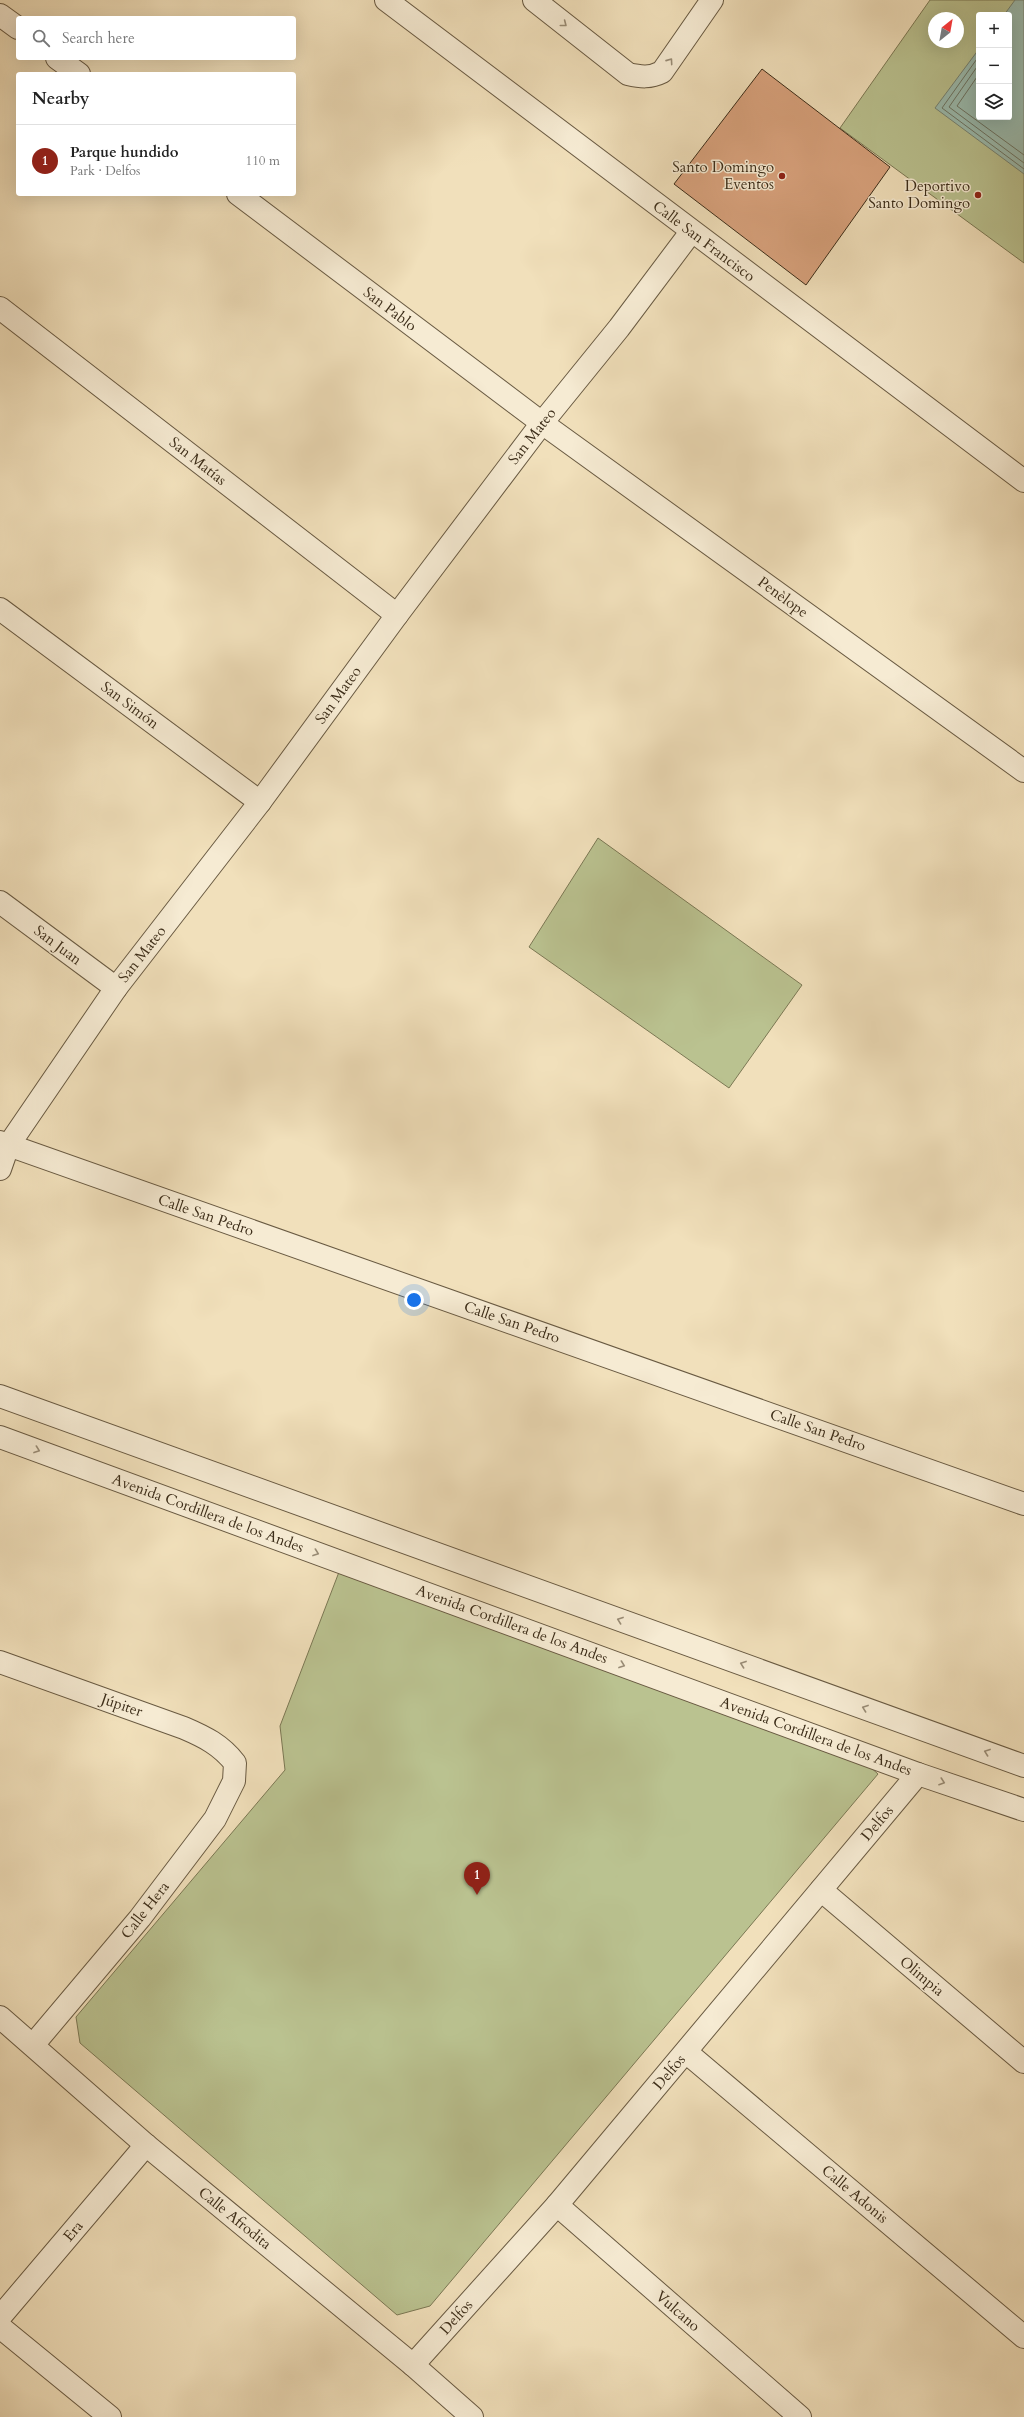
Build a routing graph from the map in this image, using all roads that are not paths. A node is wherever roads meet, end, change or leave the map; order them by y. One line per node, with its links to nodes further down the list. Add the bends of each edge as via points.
1 (386, 0): 9 (street, Calle San Francisco)
2 (534, 0): 3 (street, one-way to 3, via 628,74 640,77 653,77 662,72)
3 (712, 0)
4 (0, 15): 5 (street)
5 (16, 27)
6 (61, 60): 7 (street)
7 (76, 72)
8 (241, 196): 11 (street, San Pablo)
9 (691, 232): 11 (street, San Mateo, via 619,328); 12 (street, Calle San Francisco)
10 (0, 308): 14 (street, San Matías)
11 (542, 423): 14 (street, San Mateo); 15 (street, Penèlope)
12 (1024, 481)
13 (0, 609): 16 (street, San Simón)
14 (397, 615): 16 (street, San Mateo)
15 (1024, 771)
16 (260, 802): 18 (street, San Mateo)
17 (0, 902): 18 (street, San Juan)
18 (116, 988): 19 (street, San Mateo)
19 (4, 1144): 20 (street, San Mateo); 23 (street, Calle San Pedro)
20 (0, 1169)
21 (0, 1396): 26 (street, one-way to 21)
22 (0, 1437): 27 (street, Avenida Cordillera de los Andes, one-way to 27)
23 (1024, 1504)
24 (0, 1662): 25 (street, Júpiter, via 184,1728 209,1739 225,1750)
25 (235, 1763): 31 (street, Calle Hera, via 234,1781 215,1819 140,1918)
26 (1024, 1766)
27 (918, 1774): 28 (street, Avenida Cordillera de los Andes, one-way to 28); 29 (street, Delfos)
28 (1024, 1810)
29 (821, 1890): 32 (street, Delfos); 33 (street, Olimpia)
30 (0, 2017): 31 (street, Calle Afrodita)
31 (33, 2045): 34 (street, Calle Afrodita)
32 (686, 2052): 35 (street, Delfos); 38 (street, Calle Adonis)
33 (1024, 2062)
34 (146, 2145): 36 (street, Era); 39 (street, Calle Afrodita)
35 (557, 2206): 39 (street, Delfos); 42 (street, Vulcano)
36 (0, 2317)
37 (0, 2327): 40 (street)
38 (1024, 2337)
39 (413, 2365): 41 (street, Calle Afrodita)
40 (110, 2417)
41 (472, 2417)
42 (800, 2417)

